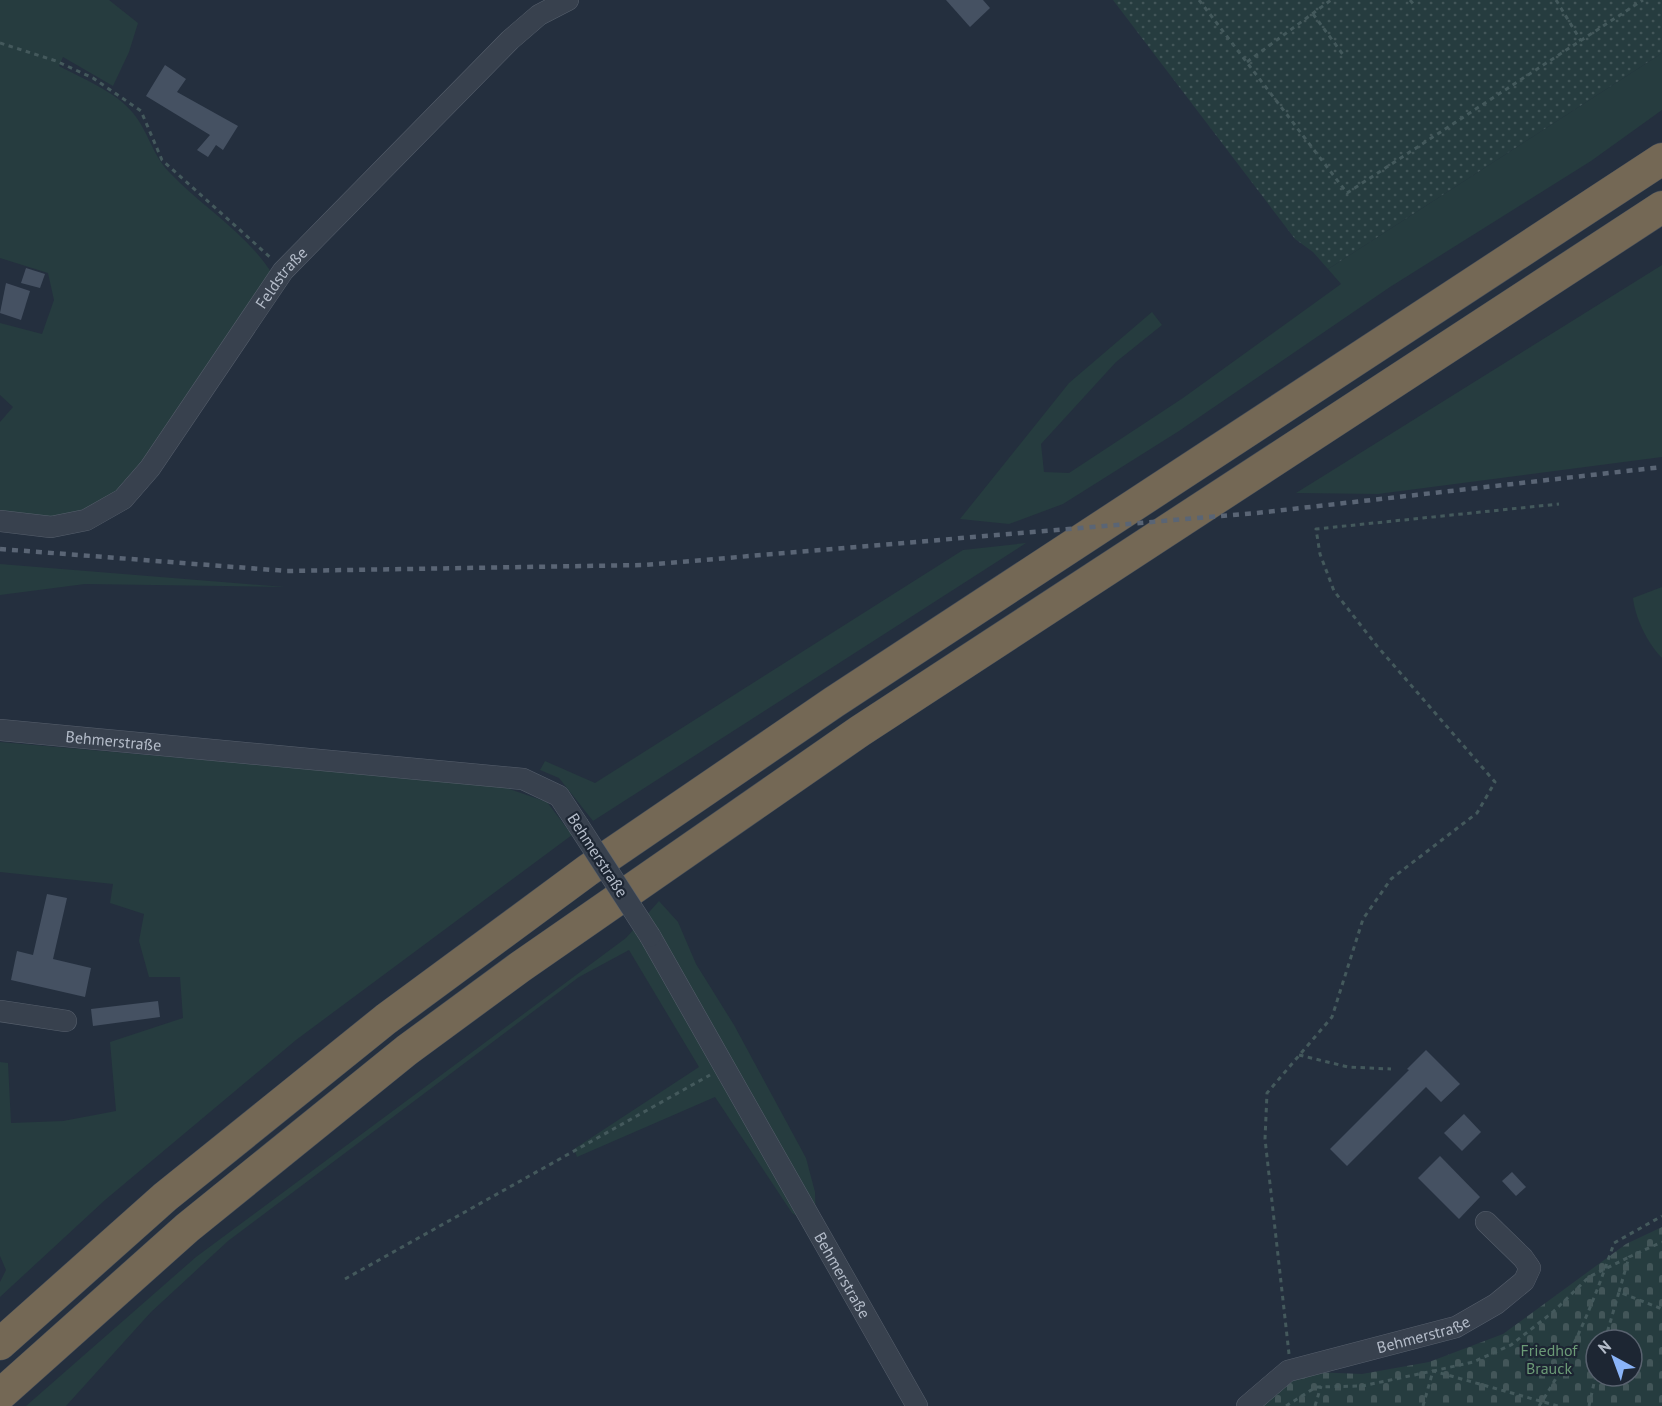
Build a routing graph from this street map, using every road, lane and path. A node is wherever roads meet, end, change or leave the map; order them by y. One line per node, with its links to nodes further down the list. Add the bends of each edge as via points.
1 (568, 0): 15 (street, Feldstraße, via 539,15 510,40)
2 (1199, 0): 12 (path)
3 (1331, 0): 8 (path)
4 (1410, 0): 7 (path)
5 (1556, 0): 9 (path)
6 (1642, 0): 9 (path)
7 (1414, 6)
8 (1313, 14): 11 (path); 12 (path)
9 (1581, 41): 12 (path, via 1347,193)
10 (0, 43): 15 (path, via 93,78 141,111 162,160)
11 (1344, 56)
12 (1247, 62)
13 (1662, 159): 33 (highway, via 844,696 588,870 386,1019 165,1197)
14 (1662, 207): 38 (highway, via 860,731 530,960 407,1050 187,1228)
15 (283, 271): 17 (street, Feldstraße, via 150,468 123,499 86,520 51,527)
16 (1559, 504): 21 (path, via 1316,529 1320,554 1334,591 1495,782 1477,813 1391,879 1363,919 1332,1017)
17 (0, 521)
18 (0, 730): 22 (street, Behmerstraße, bridge, via 523,779 542,785 559,796 578,825 650,936)
19 (0, 1011): 20 (street)
20 (66, 1022)
21 (1299, 1055): 23 (path, via 1348,1067); 34 (path, via 1267,1093 1265,1139 1289,1342)
22 (725, 1067): 29 (path); 40 (street, Behmerstraße)
23 (1392, 1069)
24 (1662, 1216): 28 (path, via 1614,1243)
25 (1486, 1222): 34 (street, Behmerstraße, via 1530,1268 1524,1281 1496,1304 1456,1327)
26 (1662, 1242): 27 (path)
27 (1629, 1257): 28 (path); 30 (path)
28 (1606, 1268): 35 (path, via 1579,1286 1511,1345 1473,1362); 39 (path, via 1568,1356)
29 (345, 1279)
30 (1619, 1292): 31 (path); 32 (path)
31 (1662, 1309)
32 (1608, 1328)
33 (0, 1344)
34 (1288, 1371): 41 (street, Behmerstraße)
35 (1433, 1371): 36 (path, via 1362,1386); 39 (path); 44 (path)
36 (1321, 1386): 42 (path); 43 (path)
37 (1593, 1388): 47 (path)
38 (0, 1395)
39 (1542, 1401): 45 (path); 46 (path)
40 (917, 1406)
41 (1247, 1406)
42 (1286, 1406)
43 (1315, 1406)
44 (1423, 1406)
45 (1539, 1406)
46 (1558, 1406)
47 (1589, 1406)

